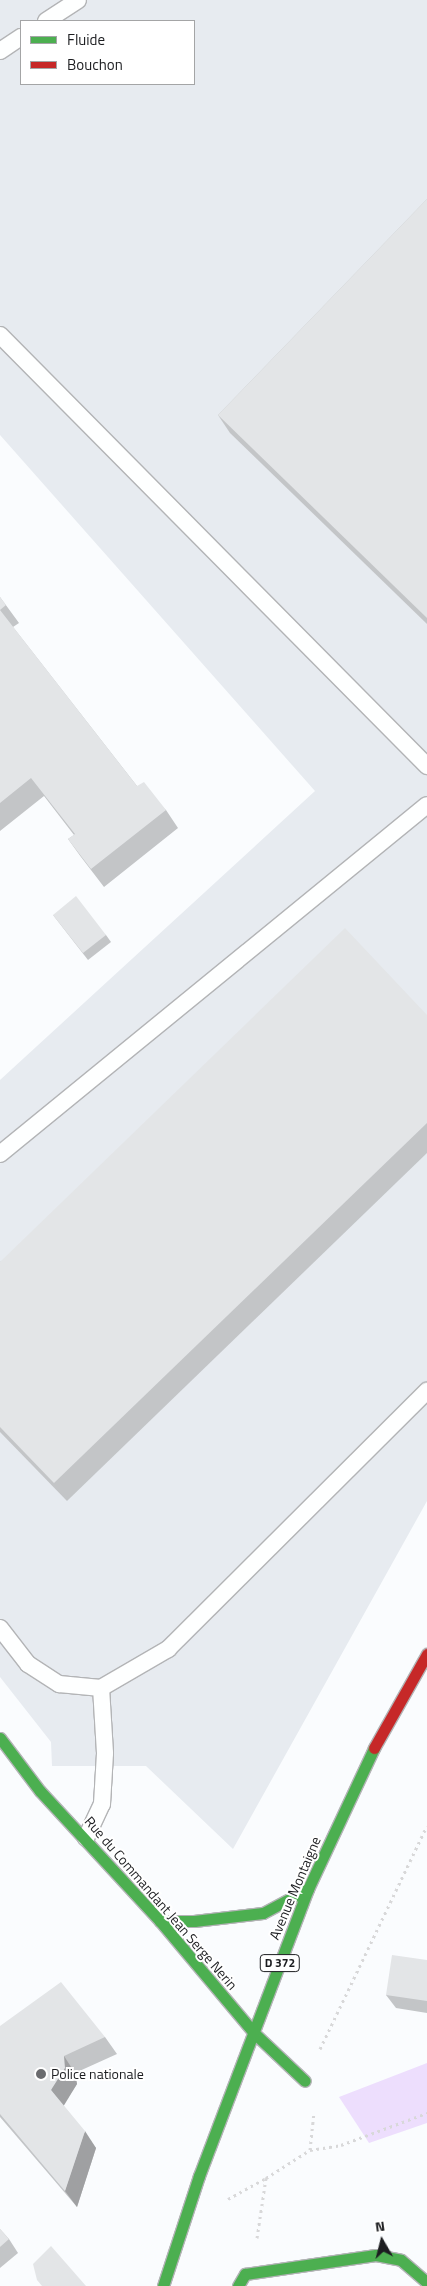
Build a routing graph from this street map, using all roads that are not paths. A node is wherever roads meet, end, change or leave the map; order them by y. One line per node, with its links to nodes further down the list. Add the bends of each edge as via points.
1 (78, 0): 2 (lane)
2 (48, 20)
3 (20, 38): 4 (lane)
4 (0, 51)
5 (0, 335): 6 (lane)
6 (427, 766)
7 (427, 805): 8 (lane)
8 (0, 1154)
9 (427, 1391): 12 (lane, via 168,1649)
10 (0, 1628): 12 (lane, via 28,1664 60,1684)
11 (427, 1654): 15 (street, Avenue Montaigne / D 372, via 379,1737)
12 (101, 1688): 14 (lane, via 105,1753 102,1804)
13 (0, 1738): 14 (street, Rue du Commandant Jean Serge Nerin, via 40,1791)
14 (86, 1838): 16 (street, Rue du Commandant Jean Serge Nerin)
15 (308, 1890): 16 (street, via 263,1913 194,1921); 17 (street, Avenue Montaigne / D 372)
16 (160, 1920): 17 (street, Rue du Commandant Jean Serge Nerin)
17 (253, 2032): 18 (street, Rue du Commandant Jean Serge Nerin); 20 (street, Avenue Montaigne / D 372, via 199,2176)
18 (305, 2081)
19 (427, 2283): 21 (street, via 401,2260 376,2255 245,2274)
20 (163, 2286)
21 (238, 2286)

